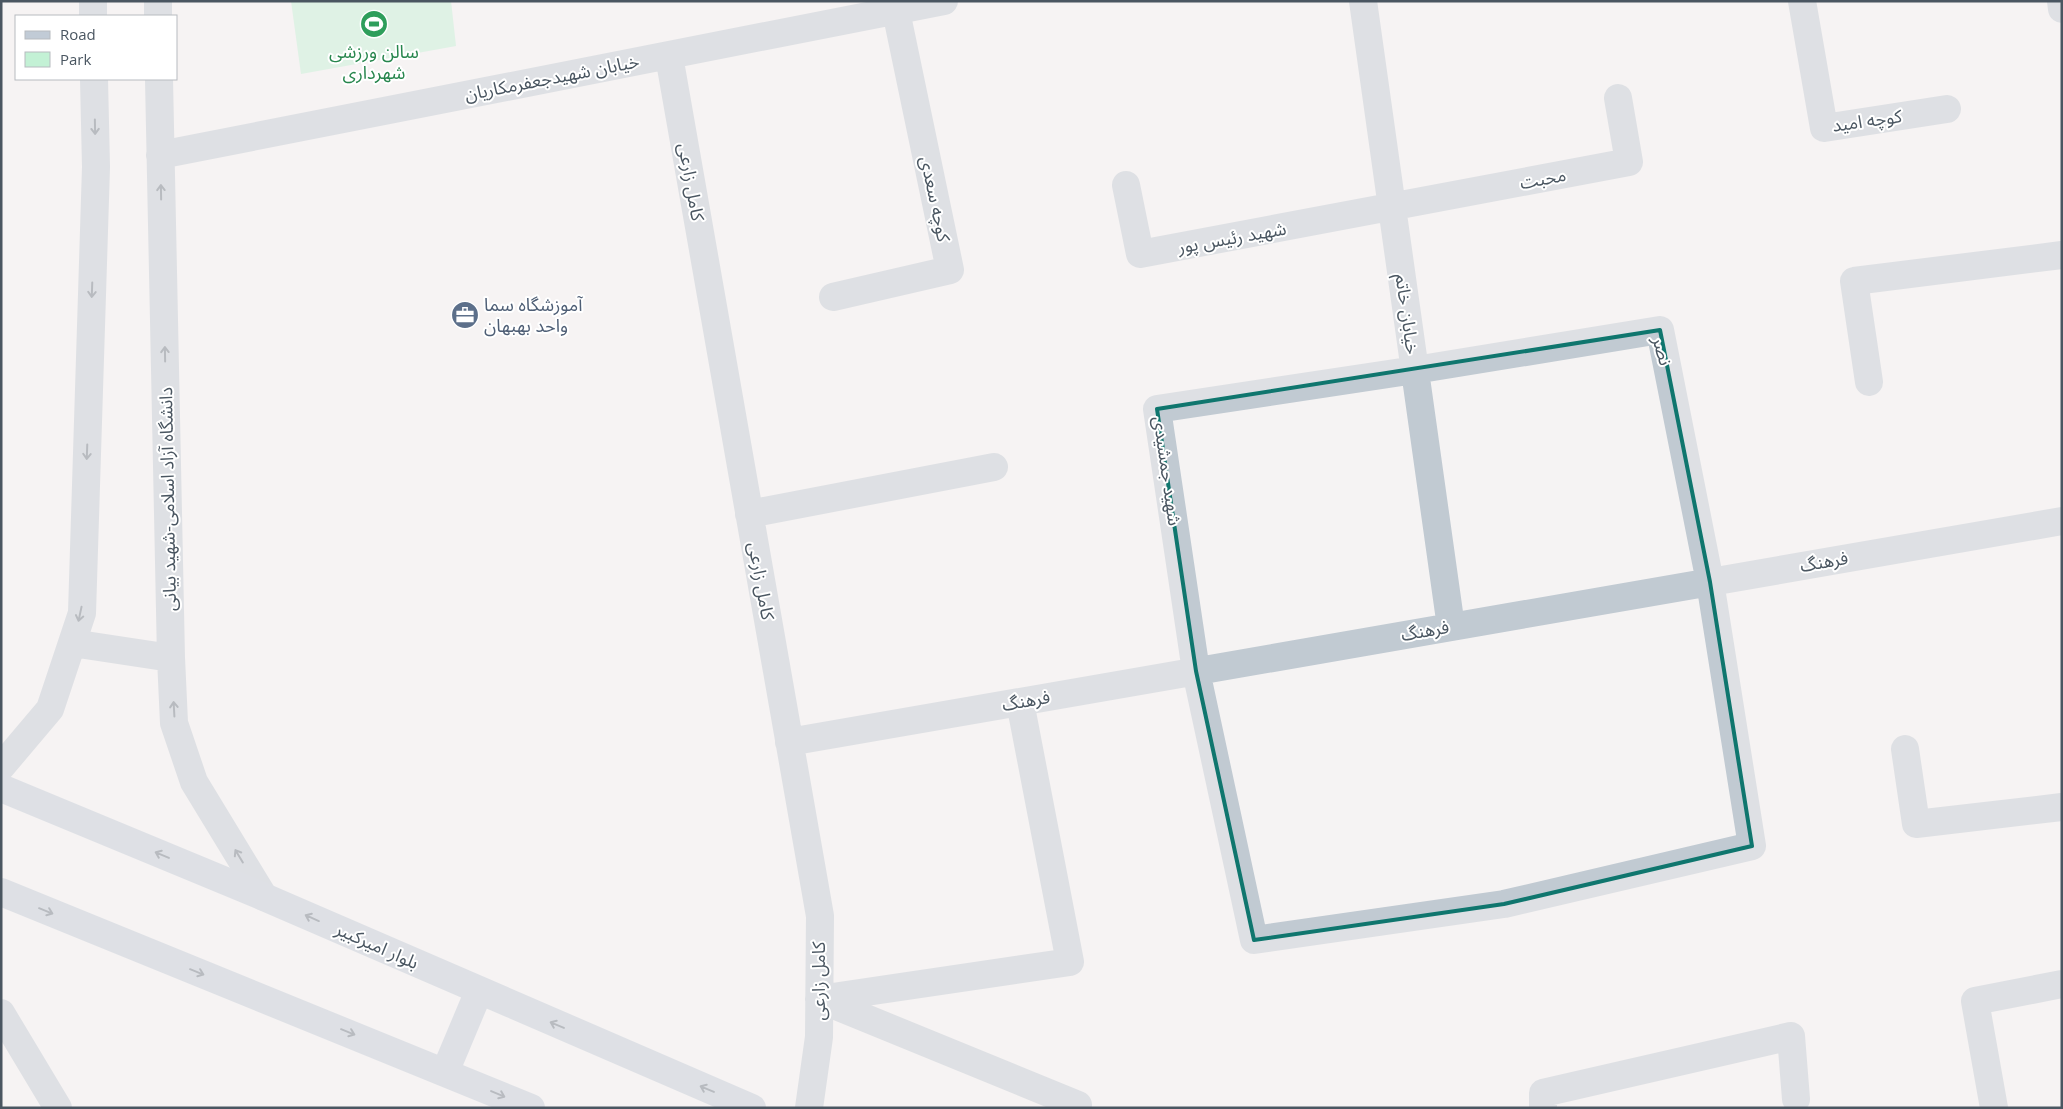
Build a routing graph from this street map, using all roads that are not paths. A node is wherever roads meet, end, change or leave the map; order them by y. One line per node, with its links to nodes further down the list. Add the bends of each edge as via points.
1 (93, 1): 9 (street)
2 (158, 1): 10 (street)
3 (944, 1): 8 (street, خیابان شهیدجعفرمکاریان)
4 (1364, 1): 18 (street, خیابان خاتم)
5 (1802, 1): 15 (street, کوچه امید, via 1824,128)
6 (2061, 1): 7 (street)
7 (2062, 9)
8 (896, 11): 11 (street, خیابان شهیدجعفرمکاریان); 20 (street, کوچه سعدی, via 950,270)
9 (93, 15)
10 (158, 15)
11 (670, 56): 16 (street, خیابان شهیدجعفرمکاریان); 24 (street, کامل زارعی)
12 (94, 80): 28 (street, one-way to 28, via 96,167 82,612)
13 (159, 80): 16 (street, دانشگاه آزاد اسلامی-شهید بیانی)
14 (1618, 98): 18 (street, محبت, via 1629,162)
15 (1947, 109)
16 (160, 155): 29 (street, دانشگاه آزاد اسلامی-شهید بیانی, one-way to 16)
17 (1126, 185): 18 (street, شهید رئیس پور, via 1140,254)
18 (1393, 208): 21 (street, خیابان خاتم)
19 (2062, 255): 22 (street, via 1854,281)
20 (833, 297)
21 (1415, 370): 26 (street, نصر, via 1660,330); 27 (street, خیابان خاتم); 30 (street, شهید جمشیدی, via 1157,409)
22 (1869, 382)
23 (994, 467): 24 (street)
24 (749, 514): 32 (street, کامل زارعی)
25 (2062, 521): 26 (street, فرهنگ)
26 (1710, 582): 27 (street, فرهنگ); 30 (street, via 1752,846 1504,904 1254,940)
27 (1451, 627): 30 (street, فرهنگ)
28 (72, 643): 29 (street); 34 (street, via 50,709)
29 (171, 658): 38 (street, دانشگاه آزاد اسلامی-شهید بیانی, one-way to 29, via 194,782 174,723)
30 (1196, 672): 31 (street, فرهنگ)
31 (1020, 702): 32 (street, فرهنگ); 41 (street, via 1070,962)
32 (789, 742): 41 (street, کامل زارعی, via 820,916)
33 (1905, 750): 36 (street, via 1916,824)
34 (1, 767)
35 (1, 788): 38 (main road, بلوار امیرکبیر, one-way to 35)
36 (2062, 807)
37 (1, 892): 43 (main road, one-way to 43)
38 (264, 897): 40 (main road, بلوار امیرکبیر, one-way to 38)
39 (2062, 984): 51 (street, via 1975,1001)
40 (480, 991): 43 (main road); 48 (main road, بلوار امیرکبیر, one-way to 40)
41 (819, 999): 45 (street); 49 (street, کامل زارعی, via 819,1037)
42 (1, 1013): 46 (street)
43 (445, 1072): 47 (main road, one-way to 47)
44 (1796, 1099): 50 (street, via 1791,1036 1543,1093)
45 (1078, 1106)
46 (58, 1108)
47 (531, 1108)
48 (752, 1108)
49 (809, 1108)
50 (1543, 1108)
51 (1994, 1108)

